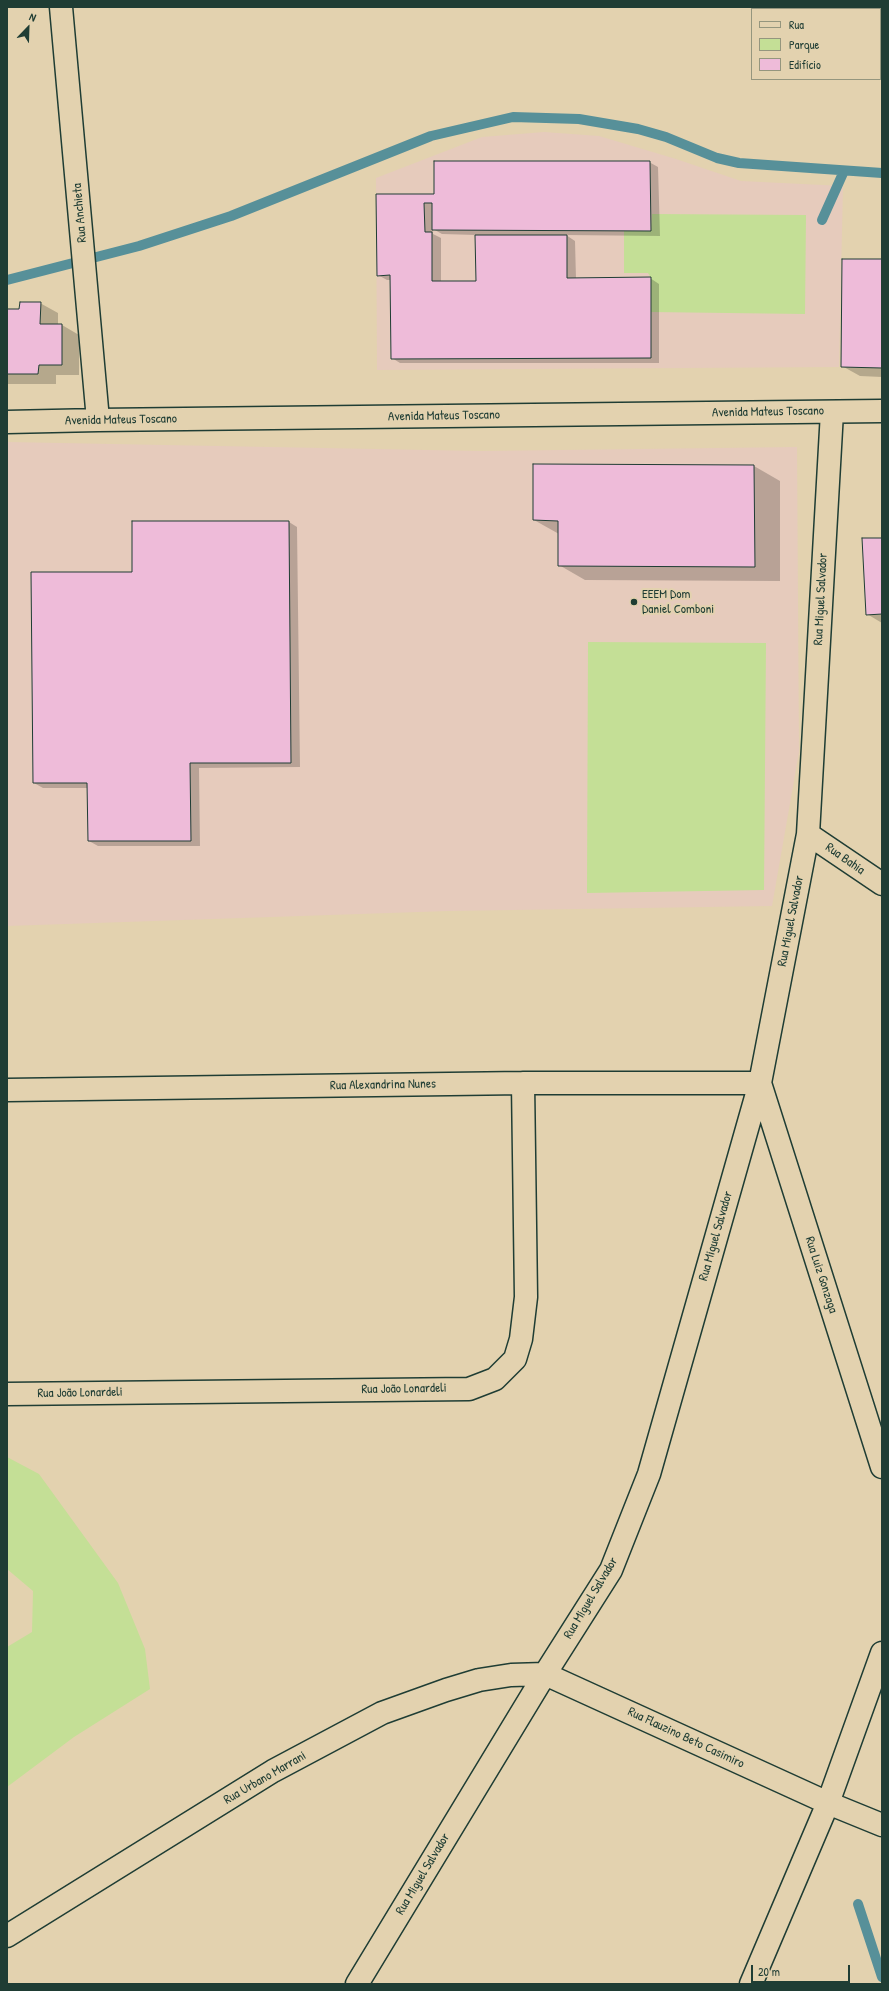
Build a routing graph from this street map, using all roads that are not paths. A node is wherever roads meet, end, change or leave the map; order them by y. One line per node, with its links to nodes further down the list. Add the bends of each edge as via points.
1 (61, 7): 4 (street, Rua Anchieta)
2 (832, 412): 3 (street, Avenida Mateus Toscano); 4 (street, Avenida Mateus Toscano); 6 (street, Rua Miguel Salvador)
3 (878, 415)
4 (98, 420): 5 (street, Avenida Mateus Toscano)
5 (7, 422)
6 (808, 834): 7 (street, Rua Bahia); 9 (street, Rua Miguel Salvador)
7 (882, 884)
8 (523, 1083): 9 (street, Rua Alexandrina Nunes); 10 (street, Rua Alexandrina Nunes); 11 (street, Rua João Lonardeli, via 526,1297 521,1339 515,1359 495,1379 469,1389)
9 (760, 1083): 12 (street, Rua Luiz Gonzaga); 14 (street, Rua Miguel Salvador, via 649,1474 611,1570)
10 (7, 1090)
11 (7, 1394)
12 (882, 1467)
13 (882, 1653): 15 (street)
14 (545, 1674): 15 (street, Rua Flauzino Beto Casimiro); 17 (street, Rua Urbano Marrani, via 478,1680 382,1713 273,1771); 18 (street, Rua Miguel Salvador)
15 (828, 1803): 16 (street, Rua Flauzino Beto Casimiro); 19 (street)
16 (882, 1825)
17 (7, 1936)
18 (357, 1984)
19 (752, 1984)

